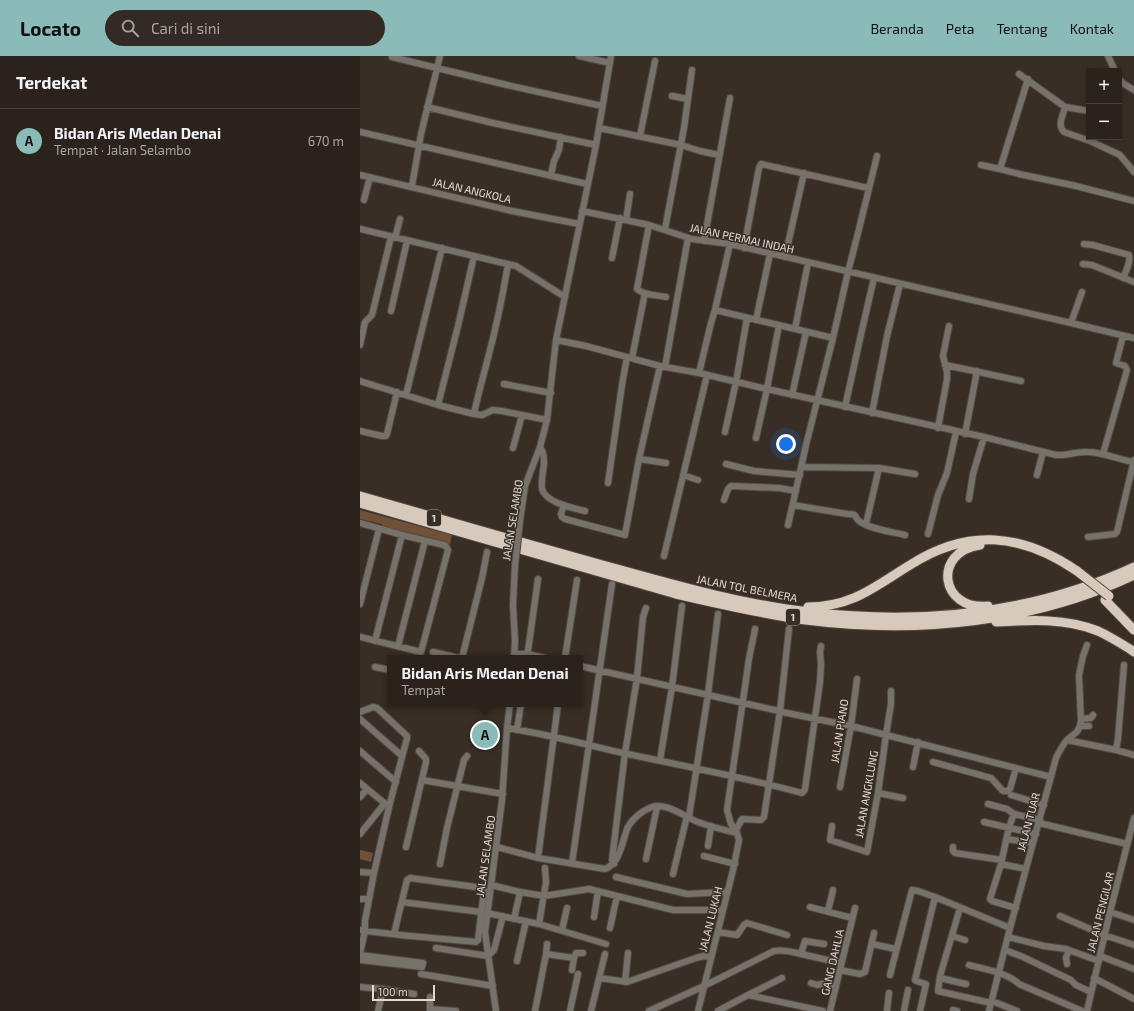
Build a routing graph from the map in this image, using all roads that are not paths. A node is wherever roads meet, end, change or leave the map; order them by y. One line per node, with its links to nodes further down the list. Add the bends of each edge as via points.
1 (440, 56): 8 (street)
2 (578, 56): 7 (street)
3 (611, 56): 7 (street, JALAN SELAMBO)
4 (1108, 56): 9 (street)
5 (392, 57): 8 (street)
6 (655, 61): 24 (street)
7 (610, 63): 18 (street, JALAN SELAMBO)
8 (437, 67): 18 (street); 19 (street)
9 (1114, 68)
10 (692, 70): 17 (street)
11 (1019, 74): 12 (street)
12 (1028, 79): 20 (street); 32 (street)
13 (1122, 82): 14 (street)
14 (1134, 90)
15 (672, 96): 17 (street)
16 (730, 98): 29 (street)
17 (688, 100): 27 (street)
18 (602, 106): 22 (street, JALAN SELAMBO)
19 (428, 107): 25 (street); 28 (street)
20 (1065, 107): 21 (street); 33 (street, via 1060,125 1064,132 1090,140 1120,155)
21 (1086, 110)
22 (598, 128): 24 (street); 26 (street, JALAN SELAMBO)
23 (360, 132): 28 (street)
24 (640, 136): 27 (street)
25 (561, 137): 26 (street); 37 (street)
26 (596, 145): 38 (street, JALAN SELAMBO)
27 (681, 145): 29 (street); 50 (street)
28 (418, 146): 37 (street); 39 (street)
29 (719, 155): 54 (street)
30 (876, 156): 40 (street)
31 (980, 165): 32 (street)
32 (1000, 169): 43 (street)
33 (1134, 172)
34 (804, 173): 40 (street); 58 (street, via 763,163 759,165); 61 (street)
35 (360, 175): 36 (street, JALAN ANGKOLA)
36 (370, 176): 39 (street, JALAN ANGKOLA); 42 (street)
37 (551, 176): 38 (street)
38 (587, 184): 44 (street, JALAN SELAMBO)
39 (412, 186): 47 (street, JALAN ANGKOLA)
40 (868, 188): 66 (street)
41 (630, 194): 46 (street)
42 (364, 200)
43 (1134, 201)
44 (582, 211): 46 (street, JALAN PERMAI INDAH); 47 (street, JALAN SELAMBO)
45 (400, 219): 51 (street)
46 (623, 219): 48 (street, JALAN PERMAI INDAH); 62 (street)
47 (579, 224): 73 (street, JALAN SELAMBO)
48 (649, 225): 50 (street, JALAN PERMAI INDAH); 72 (street, via 637,286 639,291)
49 (360, 229): 51 (street)
50 (665, 229): 52 (street, JALAN PERMAI INDAH)
51 (393, 237): 53 (street); 88 (street, via 372,315 365,322)
52 (688, 238): 54 (street, JALAN PERMAI INDAH); 91 (street)
53 (407, 240): 57 (street); 76 (street)
54 (704, 241): 55 (street, JALAN PERMAI INDAH)
55 (730, 244): 58 (street, JALAN PERMAI INDAH); 75 (street)
56 (1084, 244): 68 (street, via 1093,244 1129,255)
57 (442, 248): 60 (street); 102 (street)
58 (744, 248): 59 (street, JALAN PERMAI INDAH)
59 (770, 254): 61 (street, JALAN PERMAI INDAH); 78 (street)
60 (474, 256): 64 (street); 105 (street)
61 (785, 257): 63 (street, JALAN PERMAI INDAH)
62 (612, 258)
63 (808, 263): 66 (street, JALAN PERMAI INDAH); 82 (street)
64 (508, 264): 73 (street, via 520,268); 108 (street)
65 (1083, 264): 68 (street)
66 (848, 272): 67 (street, JALAN PERMAI INDAH); 85 (street)
67 (874, 278): 70 (street, JALAN PERMAI INDAH); 106 (street)
68 (1124, 278): 69 (street)
69 (1134, 282)
70 (900, 284): 79 (street, JALAN PERMAI INDAH); 107 (street)
71 (1082, 292): 79 (street)
72 (645, 293): 74 (street); 89 (street)
73 (565, 297): 87 (street, JALAN SELAMBO)
74 (666, 297)
75 (715, 310): 77 (street); 93 (street)
76 (390, 311)
77 (747, 318): 78 (street); 97 (street)
78 (756, 320): 80 (street)
79 (1071, 324): 84 (street, JALAN PERMAI INDAH)
80 (779, 325): 82 (street); 99 (street)
81 (949, 326): 90 (street, via 943,356)
82 (795, 329): 83 (street)
83 (806, 332): 85 (street); 103 (street)
84 (1123, 336): 86 (street, JALAN PERMAI INDAH); 121 (street, via 1116,363 1125,366 1127,370)
85 (833, 338): 104 (street)
86 (1134, 338)
87 (556, 340): 89 (street); 101 (street, JALAN SELAMBO)
88 (360, 345)
89 (629, 358): 91 (street); 133 (street, via 622,386)
90 (945, 365): 92 (street); 111 (street, via 947,379)
91 (662, 367): 93 (street); 122 (street)
92 (977, 371): 96 (street); 115 (street)
93 (698, 373): 94 (street)
94 (707, 375): 97 (street); 129 (street)
95 (360, 381): 100 (street)
96 (1021, 381)
97 (736, 382): 99 (street); 113 (street)
98 (504, 384): 101 (street)
99 (767, 389): 103 (street); 117 (street)
100 (397, 392): 102 (street); 112 (street, via 386,436)
101 (550, 393): 110 (street, JALAN SELAMBO)
102 (406, 395): 105 (street)
103 (792, 395): 104 (street)
104 (817, 400): 106 (street); 126 (street)
105 (438, 405): 108 (street)
106 (845, 407): 107 (street)
107 (872, 413): 111 (street)
108 (474, 414): 109 (street, via 482,415 495,410)
109 (522, 415): 110 (street); 119 (street)
110 (547, 420): 118 (street, JALAN SELAMBO)
111 (938, 428): 114 (street)
112 (360, 431)
113 (725, 432)
114 (956, 432): 115 (street); 146 (street, via 947,473 938,495)
115 (965, 434): 116 (street)
116 (984, 437): 120 (street); 136 (street)
117 (756, 438)
118 (540, 447): 139 (street, via 544,455 544,494); 180 (street, JALAN SELAMBO, bridge, via 525,486 520,521 513,605)
119 (513, 448)
120 (1043, 452): 121 (street, via 1063,456 1083,452); 131 (street)
121 (1103, 454): 123 (street)
122 (639, 459): 124 (street); 139 (street, via 625,535 565,519 561,514)
123 (1133, 461): 149 (street, via 1117,532)
124 (666, 463)
125 (726, 464): 130 (street, via 754,471)
126 (802, 467): 127 (street); 130 (street)
127 (879, 468): 128 (street); 143 (street)
128 (915, 474)
129 (683, 475): 132 (street); 152 (street)
130 (800, 475): 134 (street)
131 (1037, 475)
132 (698, 480)
133 (608, 483)
134 (796, 491): 137 (street, via 731,486); 140 (street)
135 (360, 496): 163 (highway, JALAN TOL BELMERA / 1, via 682,587)
136 (969, 499)
137 (724, 500)
138 (360, 503): 166 (highway, JALAN TOL BELMERA / 1, via 676,594 728,606 807,620 890,626)
139 (564, 505): 141 (street)
140 (793, 505): 143 (street, via 853,514); 144 (street)
141 (585, 511)
142 (360, 523): 145 (street)
143 (866, 524): 148 (street)
144 (788, 525)
145 (379, 529): 147 (street); 161 (street)
146 (928, 534)
147 (402, 535): 150 (street); 172 (street)
148 (905, 535)
149 (1088, 537)
150 (425, 541): 174 (street); 174 (street, via 444,545 448,550 421,652)
151 (487, 552): 179 (street)
152 (664, 556)
153 (1134, 566): 160 (highway, JALAN TOL BELMERA / 1, via 1085,587)
154 (1076, 573): 159 (highway); 160 (highway, via 1040,554 1009,545 995,544 966,548 948,569 947,578 951,591 964,603 983,607); 163 (highway, via 1056,558 1024,545 1002,540 974,540 923,556 870,591 842,603 817,607)
155 (1134, 575): 166 (highway, JALAN TOL BELMERA / 1, via 1095,592 1049,606 987,619)
156 (538, 579): 181 (street)
157 (577, 580): 182 (street)
158 (612, 584): 187 (street)
159 (1107, 598): 167 (highway); 170 (highway)
160 (1031, 603): 163 (highway, JALAN TOL BELMERA / 1, via 990,611 892,618 815,613)
161 (360, 604)
162 (682, 606): 190 (street)
163 (768, 606)
164 (646, 608): 188 (street)
165 (718, 614): 192 (street)
166 (938, 624): 177 (highway, via 1065,622 1098,631)
167 (1134, 625)
168 (755, 629): 193 (street)
169 (789, 629): 197 (street)
170 (1134, 630)
171 (360, 637): 172 (street)
172 (374, 641): 174 (street)
173 (1087, 645): 202 (street, via 1079,675)
174 (398, 646)
175 (821, 646): 201 (street)
176 (433, 652): 178 (street)
177 (1134, 652)
178 (446, 655)
179 (463, 655)
180 (514, 655)
181 (527, 655)
182 (565, 655)
183 (1124, 665): 213 (street)
184 (375, 667): 186 (street)
185 (583, 667): 187 (street)
186 (387, 669)
187 (600, 670): 188 (street); 212 (street)
188 (637, 678): 190 (street); 216 (street)
189 (857, 678): 203 (street, JALAN PIANO)
190 (672, 687): 192 (street); 220 (street)
191 (891, 691): 208 (street, JALAN ANGKLUNG)
192 (708, 694): 193 (street); 224 (street)
193 (744, 703): 197 (street); 226 (street)
194 (510, 707): 206 (street, JALAN SELAMBO)
195 (521, 707): 207 (street)
196 (558, 707): 209 (street)
197 (780, 711): 201 (street); 230 (street)
198 (360, 712): 218 (street, via 377,708 406,736)
199 (1093, 715): 202 (street, via 1091,718)
200 (360, 719): 218 (street)
201 (815, 719): 203 (street); 230 (street, via 804,791 802,793)
202 (1081, 719): 204 (street)
203 (851, 726): 208 (street); 232 (street, JALAN PIANO)
204 (1080, 726): 205 (street); 210 (street, JALAN TUAR, via 1076,734)
205 (1089, 726)
206 (507, 728): 207 (street); 235 (street, JALAN SELAMBO)
207 (517, 730): 209 (street)
208 (886, 734): 211 (street); 234 (street, JALAN ANGKLUNG)
209 (554, 737): 212 (street); 263 (street)
210 (1067, 740): 213 (street); 225 (street, JALAN TUAR, via 1059,751)
211 (918, 742): 222 (street); 223 (street)
212 (589, 745): 216 (street); 266 (street)
213 (1116, 750): 217 (street)
214 (360, 751): 229 (street)
215 (419, 752): 227 (street, via 426,760)
216 (625, 753): 220 (street); 268 (street, via 612,860)
217 (1134, 755)
218 (402, 756): 229 (street)
219 (466, 756): 231 (street)
220 (660, 760): 224 (street)
221 (933, 762): 223 (street, via 991,778 1003,791 1010,789)
222 (913, 768)
223 (1016, 768): 225 (street)
224 (697, 769): 226 (street); 244 (street)
225 (1051, 776): 241 (street, JALAN TUAR)
226 (733, 777): 230 (street); 251 (street, via 727,812)
227 (422, 780): 231 (street); 258 (street)
228 (360, 782): 233 (street)
229 (396, 782): 240 (street)
230 (770, 784): 251 (street, via 763,819 742,819)
231 (458, 786): 235 (street); 267 (street)
232 (840, 787)
233 (367, 789): 237 (street); 240 (street)
234 (878, 793): 238 (street); 249 (street, JALAN ANGKLUNG, via 867,852 830,840)
235 (503, 794): 259 (street, JALAN SELAMBO)
236 (1011, 795): 241 (street)
237 (360, 797)
238 (903, 798)
239 (988, 804): 243 (street, via 1008,809)
240 (387, 805): 252 (street); 273 (street)
241 (1044, 805): 247 (street, JALAN TUAR)
242 (657, 807): 244 (street); 264 (street); 268 (street, via 646,810 631,823)
243 (1014, 814): 247 (street); 250 (street)
244 (688, 817): 248 (street); 274 (street)
245 (1134, 818): 257 (street, JALAN PENGILAR)
246 (984, 822): 250 (street)
247 (1040, 822): 253 (street, JALAN TUAR); 257 (street)
248 (711, 826): 251 (street); 256 (street)
249 (832, 826)
250 (1009, 827): 253 (street); 254 (street)
251 (737, 832): 269 (street, JALAN LUKAH, via 739,840)
252 (360, 834)
253 (1036, 834): 255 (street, JALAN TUAR)
254 (1007, 839): 255 (street); 265 (street)
255 (1033, 843): 271 (street, JALAN TUAR)
256 (708, 846)
257 (1127, 846): 261 (street); 294 (street, JALAN PENGILAR)
258 (406, 847)
259 (497, 847): 263 (street); 276 (street, JALAN SELAMBO)
260 (953, 847): 265 (street, via 955,853)
261 (1134, 849)
262 (704, 856): 269 (street)
263 (538, 858): 266 (street)
264 (646, 859)
265 (1001, 862): 271 (street); 291 (street, via 990,899)
266 (572, 863): 268 (street, via 606,869)
267 (440, 864)
268 (614, 864)
269 (734, 864): 280 (street, JALAN LUKAH)
270 (545, 868): 281 (street)
271 (1026, 869): 291 (street, JALAN TUAR)
272 (360, 872): 273 (street)
273 (374, 873): 285 (street)
274 (673, 874)
275 (616, 877): 280 (street, via 687,894)
276 (491, 885): 279 (street); 295 (street, JALAN SELAMBO)
277 (833, 890): 293 (street)
278 (598, 891): 281 (street, via 589,889); 282 (street); 298 (street)
279 (520, 892): 281 (street); 300 (street)
280 (727, 892): 292 (street, JALAN LUKAH)
281 (544, 896): 303 (street)
282 (617, 896): 292 (street, via 673,910); 304 (street)
283 (936, 897): 290 (street); 322 (street, via 912,890); 381 (street, via 915,980 926,984)
284 (360, 899): 285 (street)
285 (369, 899): 306 (street)
286 (402, 902): 295 (street); 295 (street, via 408,880 411,878 483,888); 309 (street)
287 (810, 907): 293 (street)
288 (567, 908): 307 (street)
289 (855, 908): 299 (street, GANG DAHLIA)
290 (960, 908): 305 (street); 313 (street)
291 (1016, 908): 305 (street, JALAN TUAR)
292 (723, 910): 308 (street, JALAN LUKAH)
293 (828, 911): 299 (street)
294 (1110, 912): 301 (street); 312 (street, JALAN PENGILAR)
295 (487, 914): 296 (street); 309 (street, via 476,942); 331 (street, JALAN SELAMBO, via 485,932)
296 (503, 916): 300 (street); 331 (street, via 494,950)
297 (1060, 916): 312 (street)
298 (594, 917)
299 (852, 918): 339 (street, GANG DAHLIA)
300 (514, 919): 302 (street)
301 (1134, 920)
302 (526, 921): 303 (street); 336 (street)
303 (539, 924): 307 (street)
304 (610, 928)
305 (1010, 928): 314 (street, JALAN TUAR)
306 (362, 930): 309 (street); 327 (street)
307 (562, 930): 317 (street)
308 (718, 932): 311 (street, via 736,935 747,923); 332 (street, JALAN LUKAH)
309 (394, 934)
310 (874, 934): 319 (street)
311 (787, 935)
312 (1104, 935): 320 (street); 334 (street, JALAN PENGILAR)
313 (952, 936): 315 (street); 348 (street)
314 (1008, 937): 323 (street, JALAN TUAR); 324 (street)
315 (965, 940)
316 (547, 944): 328 (street)
317 (606, 944)
318 (824, 944): 330 (street, via 805,941)
319 (872, 944): 322 (street); 339 (street, via 865,972 860,974)
320 (1134, 946)
321 (436, 948): 331 (street)
322 (896, 949): 345 (street)
323 (1005, 950): 342 (street, JALAN TUAR); 359 (street, via 1071,980)
324 (1069, 950): 334 (street); 337 (street)
325 (583, 953): 333 (street, via 576,953)
326 (628, 953): 350 (street)
327 (360, 954): 335 (street, via 388,961)
328 (546, 954): 333 (street); 371 (street)
329 (605, 954): 346 (street)
330 (801, 954): 339 (street); 354 (street, via 787,950 774,951)
331 (488, 956): 353 (street, JALAN SELAMBO)
332 (711, 957): 350 (street, via 696,958); 354 (street, JALAN LUKAH)
333 (574, 958): 341 (street)
334 (1099, 958): 340 (street); 349 (street, JALAN PENGILAR)
335 (360, 960)
336 (517, 961)
337 (1067, 964)
338 (969, 965): 342 (street)
339 (841, 966): 355 (street, GANG DAHLIA)
340 (1134, 969)
341 (572, 970)
342 (999, 973): 365 (street, JALAN TUAR); 384 (street)
343 (421, 974): 353 (street)
344 (578, 974): 372 (street)
345 (890, 975)
346 (600, 978): 350 (street); 373 (street)
347 (782, 978): 362 (street)
348 (940, 978): 352 (street); 365 (street, via 938,992)
349 (1094, 978): 359 (street, JALAN PENGILAR); 364 (street)
350 (625, 982)
351 (811, 984): 355 (street, via 826,983)
352 (966, 984)
353 (493, 986): 370 (street, JALAN SELAMBO)
354 (704, 986): 374 (street); 375 (street, JALAN LUKAH)
355 (836, 986): 378 (street, GANG DAHLIA)
356 (360, 987): 357 (street)
357 (383, 988): 361 (street); 368 (street)
358 (908, 990): 380 (street)
359 (1091, 992): 385 (street, JALAN PENGILAR)
360 (889, 993): 379 (street)
361 (414, 994)
362 (748, 995): 376 (street); 377 (street)
363 (430, 997): 366 (street)
364 (1134, 999)
365 (991, 1002): 382 (street, JALAN TUAR); 383 (street)
366 (430, 1010): 369 (street)
367 (373, 1011): 368 (street)
368 (379, 1011)
369 (456, 1011)
370 (496, 1011)
371 (535, 1011)
372 (570, 1011)
373 (591, 1011)
374 (649, 1011)
375 (698, 1011)
376 (718, 1011)
377 (823, 1011)
378 (830, 1011)
379 (887, 1011)
380 (904, 1011)
381 (920, 1011)
382 (989, 1011)
383 (1018, 1011)
384 (1082, 1011)
385 (1087, 1011)

